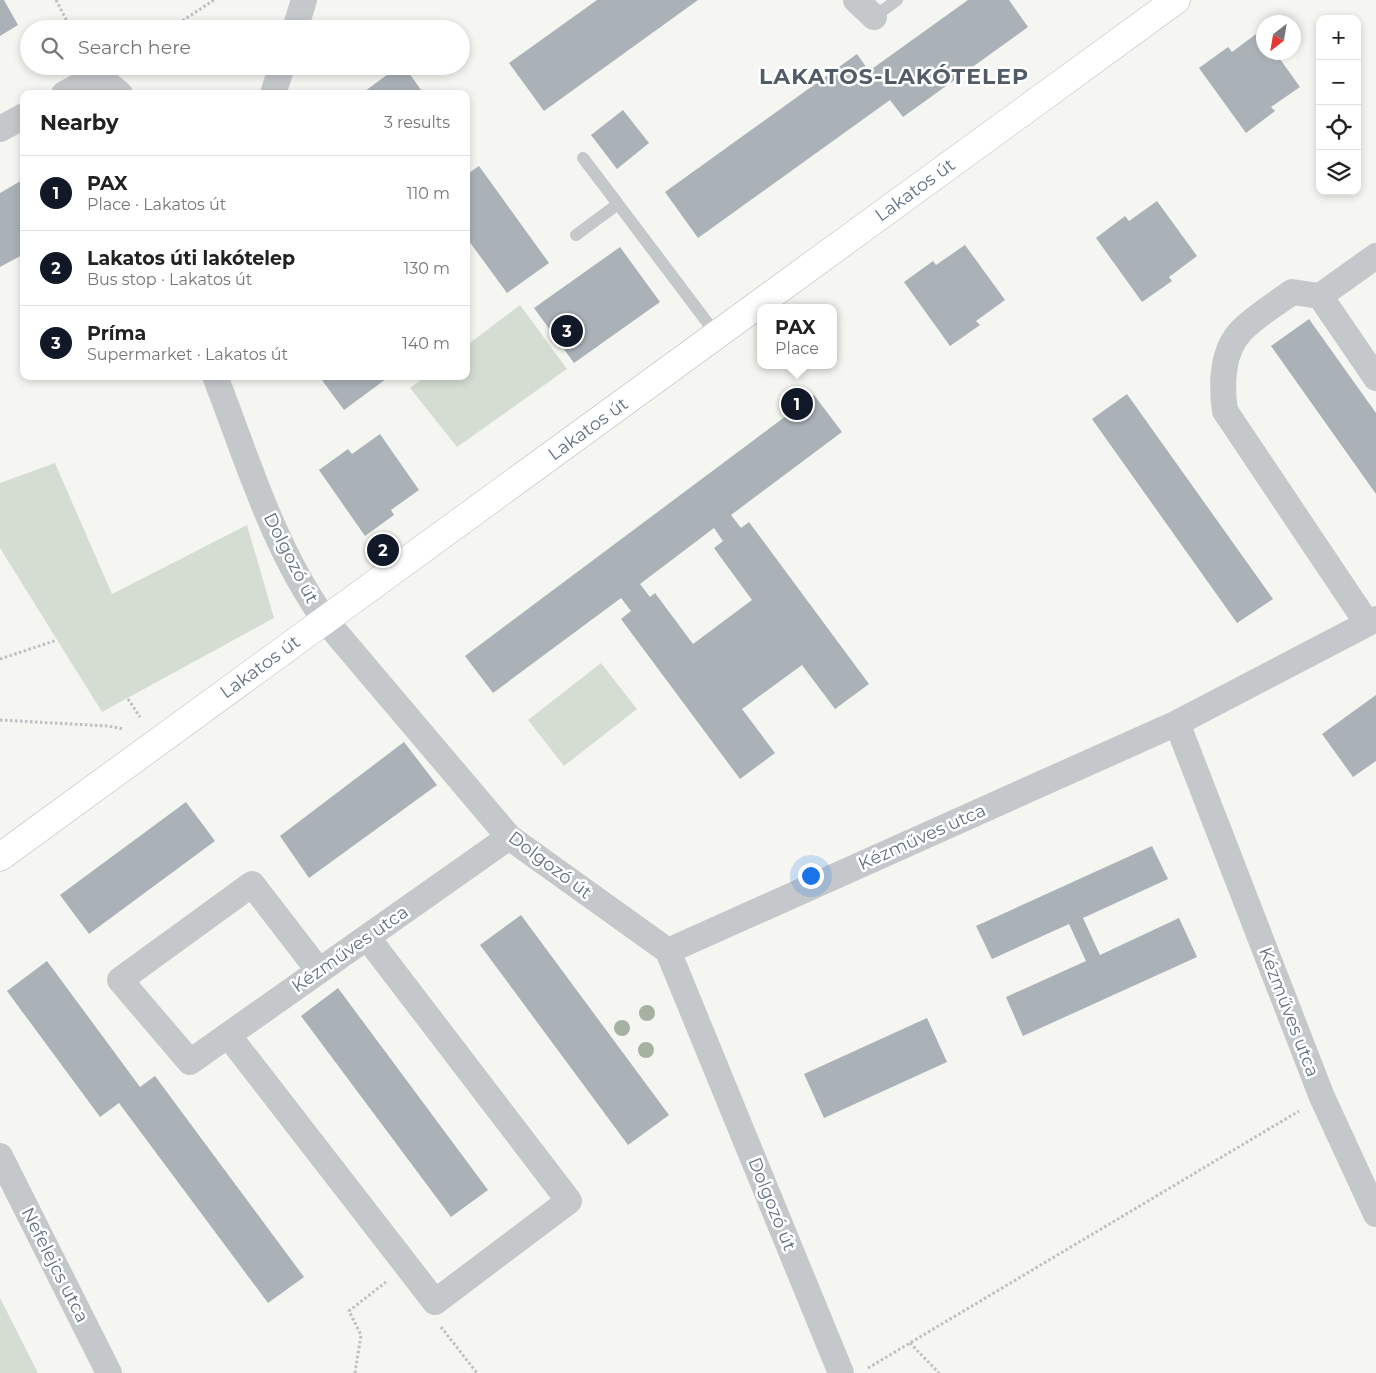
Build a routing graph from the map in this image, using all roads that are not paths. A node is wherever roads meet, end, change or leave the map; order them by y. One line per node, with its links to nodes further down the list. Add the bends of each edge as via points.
1 (304, 0): 5 (street)
2 (897, 0): 4 (lane)
3 (1176, 0): 19 (street, Lakatos út)
4 (865, 8)
5 (298, 20)
6 (90, 75): 9 (street)
7 (99, 75): 10 (street)
8 (279, 75): 11 (street)
9 (69, 90)
10 (116, 90)
11 (274, 90)
12 (20, 118): 13 (street)
13 (0, 129)
14 (583, 158): 15 (lane)
15 (618, 204): 16 (lane); 21 (lane)
16 (576, 235)
17 (1376, 256): 18 (street)
18 (1320, 296): 22 (street); 25 (street, via 1292,292 1242,330 1227,359 1222,392 1225,411)
19 (757, 304)
20 (757, 304): 21 (street, Lakatos út)
21 (716, 334): 24 (street, Lakatos út)
22 (1376, 378)
23 (217, 380): 24 (street, Dolgozó út, via 275,532 308,597)
24 (325, 620): 27 (street, Dolgozó út); 28 (street, Lakatos út)
25 (1372, 621): 26 (street, Kézműves utca)
26 (1177, 723): 30 (street, Kézműves utca); 34 (street, Kézműves utca, via 1322,1097)
27 (509, 837): 29 (street, Kézműves utca); 30 (street, Dolgozó út)
28 (0, 857)
29 (367, 937): 31 (street, Kézműves utca); 32 (street, via 569,1201 435,1302)
30 (668, 951): 36 (street, Dolgozó út)
31 (319, 971): 32 (street, Kézműves utca); 32 (street, Kézműves utca, via 252,884 120,980 190,1062)
32 (228, 1035)
33 (0, 1156): 35 (street, Nefelejcs utca)
34 (1376, 1214)
35 (109, 1373)
36 (842, 1373)

